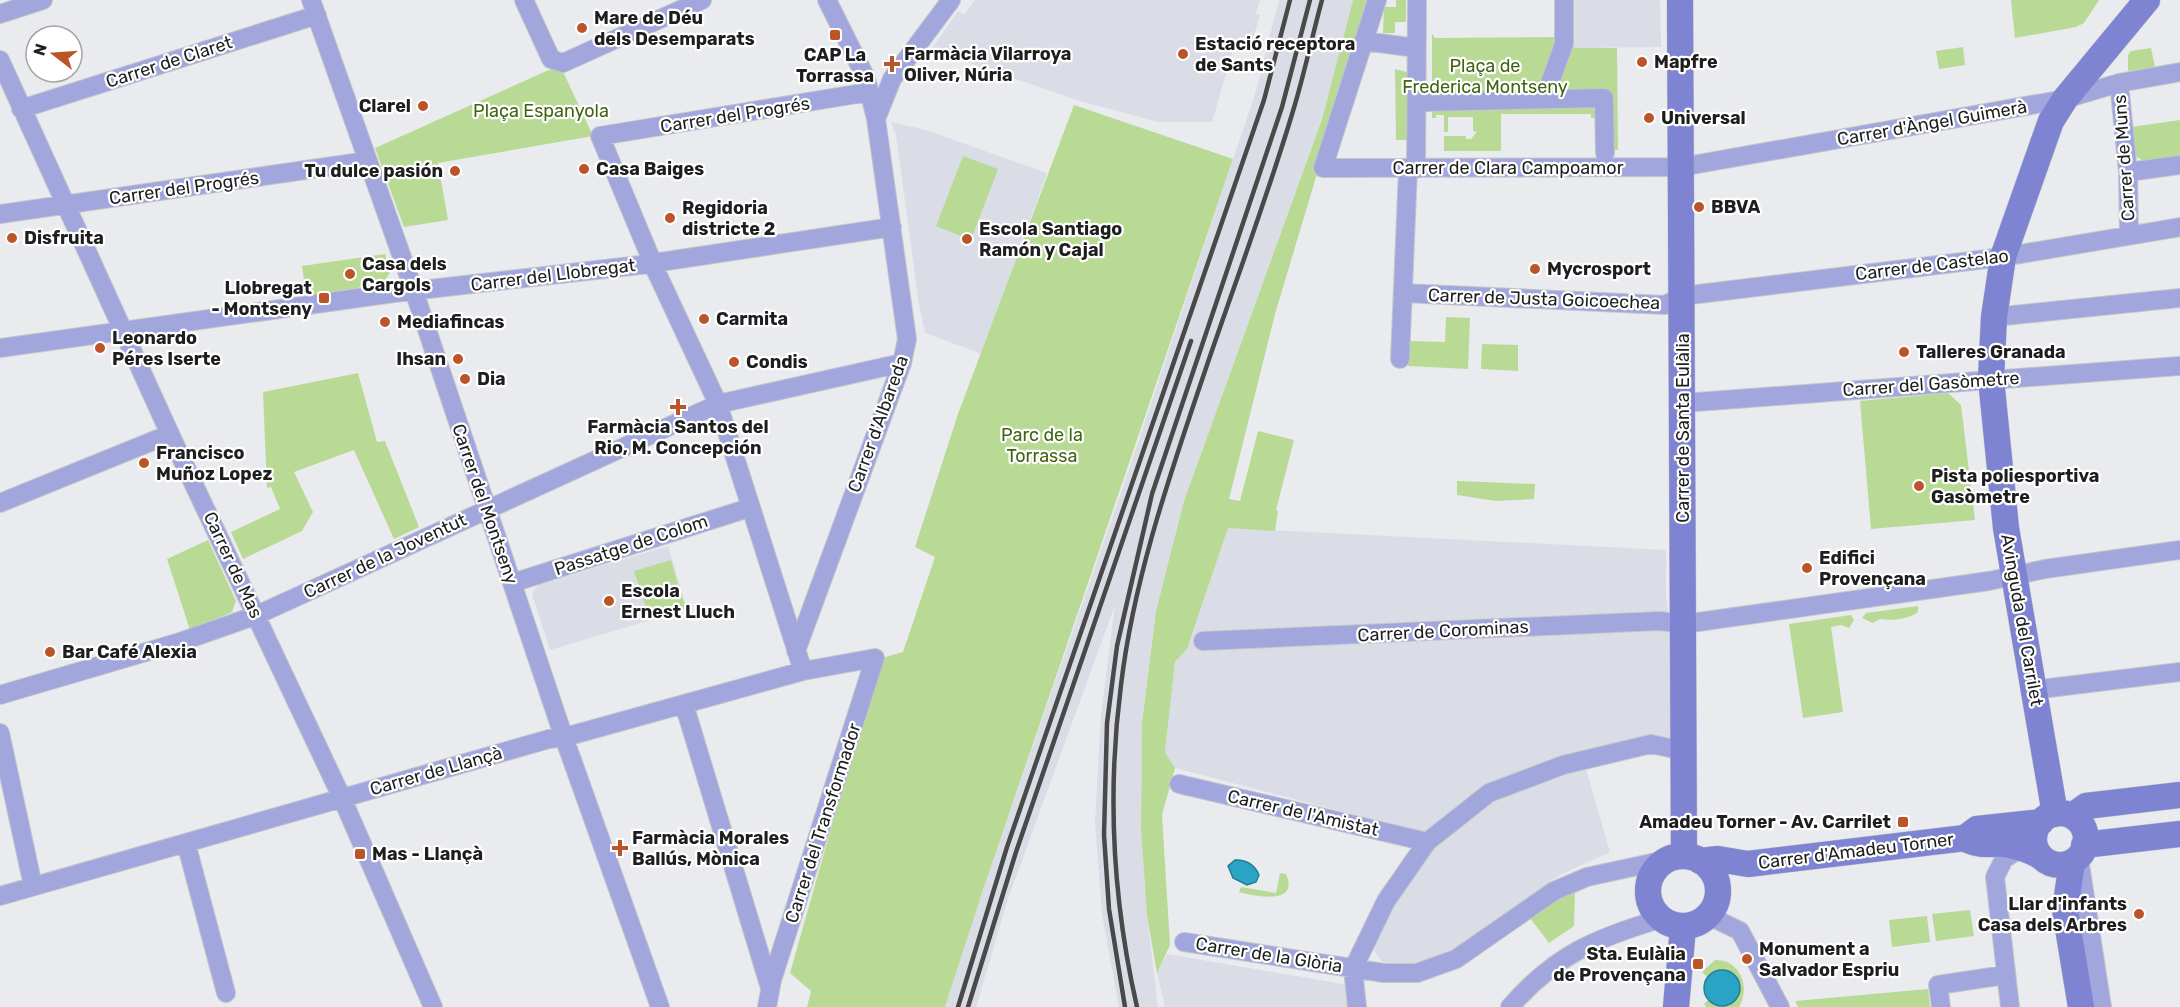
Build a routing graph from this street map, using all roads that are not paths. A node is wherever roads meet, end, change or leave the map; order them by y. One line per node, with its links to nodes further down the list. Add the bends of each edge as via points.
1 (43, 0): 12 (street)
2 (524, 0): 3 (street, via 551,59 563,63)
3 (702, 0)
4 (827, 0): 19 (street, Carrer d'Albareda)
5 (951, 0): 17 (street)
6 (1377, 0): 13 (street)
7 (1417, 0): 29 (street)
8 (1564, 0): 20 (street, via 1564,44)
9 (1680, 0): 28 (street, Carrer de Santa Eulàlia)
10 (2146, 0): 21 (street, Avinguda del Carrilet)
11 (314, 7): 23 (street, Carrer de Claret); 26 (street, Carrer del Montseny)
12 (0, 14)
13 (1364, 41): 14 (street); 29 (street, Carrer de Clara Campoamor, via 1323,168)
14 (1409, 47)
15 (0, 60): 23 (street, Carrer de Mas)
16 (2180, 72): 18 (street, Carrer d'Àngel Guimerà)
17 (892, 79): 19 (street, Carrer del Progrés); 24 (street)
18 (2119, 83): 21 (street, Carrer d'Àngel Guimerà); 30 (street, Carrer de Muns)
19 (868, 85): 24 (street, Carrer d'Albareda); 37 (street, Carrer del Progrés, via 600,136)
20 (1544, 99): 22 (street); 25 (street, via 1604,98)
21 (2065, 99): 28 (street, Carrer d'Àngel Guimerà); 36 (street, Avinguda del Carrilet, via 2051,121)
22 (1427, 102)
23 (21, 109): 31 (street, Carrer de Mas)
24 (876, 118): 33 (street, Carrer d'Albareda)
25 (1605, 153)
26 (368, 160): 31 (street, Carrer del Progrés); 38 (street, Carrer del Montseny)
27 (2180, 165): 30 (street)
28 (1682, 167): 29 (street, Carrer de Clara Campoamor); 40 (street, Carrer de Santa Eulàlia)
29 (1412, 169): 39 (street)
30 (2128, 172): 35 (street, Carrer de Muns)
31 (67, 205): 32 (street, Carrer del Progrés); 43 (street, Carrer de Mas)
32 (0, 214)
33 (892, 226): 37 (street, Carrer del Llobregat); 46 (street, Carrer d'Albareda, via 907,339)
34 (2180, 227): 35 (street, Carrer de Castelao)
35 (2129, 234): 36 (street, Carrer de Castelao)
36 (2003, 257): 40 (street, Carrer de Castelao); 42 (street, Avinguda del Carrilet)
37 (653, 263): 38 (street, Carrer del Llobregat); 49 (street)
38 (414, 291): 43 (street, Carrer del Llobregat); 54 (street, Carrer del Montseny)
39 (1403, 293): 40 (street, Carrer de Justa Goicoechea, via 1665,305); 45 (street)
40 (1682, 296): 50 (street, Carrer de Santa Eulàlia)
41 (2180, 298): 42 (street)
42 (1994, 317): 48 (street, Avinguda del Carrilet)
43 (125, 331): 44 (street, Carrer del Llobregat); 51 (street, Carrer de Mas)
44 (0, 348)
45 (1400, 359)
46 (902, 363): 49 (street, Carrer de la Joventut); 61 (street, Carrer d'Albareda)
47 (2179, 366): 48 (street, Carrer del Gasòmetre)
48 (1991, 379): 50 (street, Carrer del Gasòmetre); 56 (street, Avinguda del Carrilet)
49 (718, 404): 53 (street); 54 (street, Carrer de la Joventut)
50 (1683, 404): 59 (street, Carrer de Santa Eulàlia)
51 (171, 434): 52 (street); 58 (street, Carrer de Mas)
52 (0, 503)
53 (749, 508): 57 (street, Passatge de Colom); 61 (street)
54 (486, 509): 57 (street, Carrer del Montseny); 58 (street, Carrer de la Joventut)
55 (2180, 550): 56 (street, Carrer de Corominas)
56 (2014, 575): 59 (street, Carrer de Corominas); 65 (street, Avinguda del Carrilet)
57 (512, 583): 69 (street, Carrer del Montseny)
58 (257, 615): 66 (street, Carrer de la Joventut); 73 (street, Carrer de Mas)
59 (1684, 624): 60 (street, Carrer de Corominas, via 1660,621); 70 (street, Carrer de Santa Eulàlia)
60 (1203, 641)
61 (796, 651): 63 (street)
62 (874, 667): 63 (street, Carrer de Llançà); 92 (street, Carrer del Transformador)
63 (803, 671): 67 (street, Carrer de Llançà)
64 (2180, 672): 65 (street)
65 (2033, 690): 74 (street, Avinguda del Carrilet)
66 (0, 695)
67 (684, 704): 69 (street, Carrer de Llançà); 92 (street)
68 (0, 733): 84 (street)
69 (565, 737): 73 (street, Carrer de Llançà); 95 (street, Carrer del Montseny)
70 (1684, 751): 77 (street, via 1651,744 1563,765 1489,793); 81 (street, Carrer de Santa Eulàlia)
71 (1179, 784): 77 (street, Carrer de l'Amistat)
72 (2180, 795): 74 (street, Carrer d'Amadeu Torner, via 2086,806)
73 (342, 798): 78 (street, Carrer de Llançà); 94 (street, Carrer de Mas)
74 (2056, 817): 76 (street, Carrer d'Amadeu Torner, via 1977,829); 79 (street, via 2035,841); 80 (street, via 2082,825)
75 (2180, 834): 80 (street)
76 (1965, 838): 79 (street, Carrer d'Amadeu Torner, via 1977,844); 82 (street, Carrer d'Amadeu Torner)
77 (1427, 842): 90 (street, via 1386,901)
78 (186, 843): 84 (street, Carrer de Llançà); 93 (street)
79 (2036, 855): 80 (street, via 2061,865); 86 (street); 91 (street, via 2004,860 1995,877)
80 (2078, 855): 86 (street); 104 (street)
81 (1683, 859): 82 (street, Carrer d'Amadeu Torner); 83 (street, via 1713,872); 88 (street, via 1652,875 1647,895 1650,905); 90 (street, Carrer de la Glòria, via 1587,877 1554,891 1456,959 1417,972)
82 (1748, 864): 83 (street, Carrer d'Amadeu Torner)
83 (1718, 884): 87 (street, via 1719,896)
84 (33, 886): 85 (street, Carrer de Llançà)
85 (0, 896)
86 (2065, 910): 103 (street)
87 (1709, 916): 88 (street, via 1693,926); 100 (street, via 1740,931)
88 (1672, 923): 98 (street, via 1586,944 1552,965); 99 (street)
89 (1184, 942): 90 (street, Carrer de la Glòria)
90 (1353, 969): 97 (street)
91 (2005, 975): 101 (street, via 1938,985); 102 (street)
92 (770, 988): 96 (street, Carrer del Transformador)
93 (226, 993)
94 (433, 1007)
95 (660, 1007)
96 (767, 1007)
97 (1357, 1007)
98 (1510, 1007)
99 (1676, 1007)
100 (1780, 1007)
101 (1941, 1007)
102 (2010, 1007)
103 (2081, 1007)
104 (2102, 1007)

